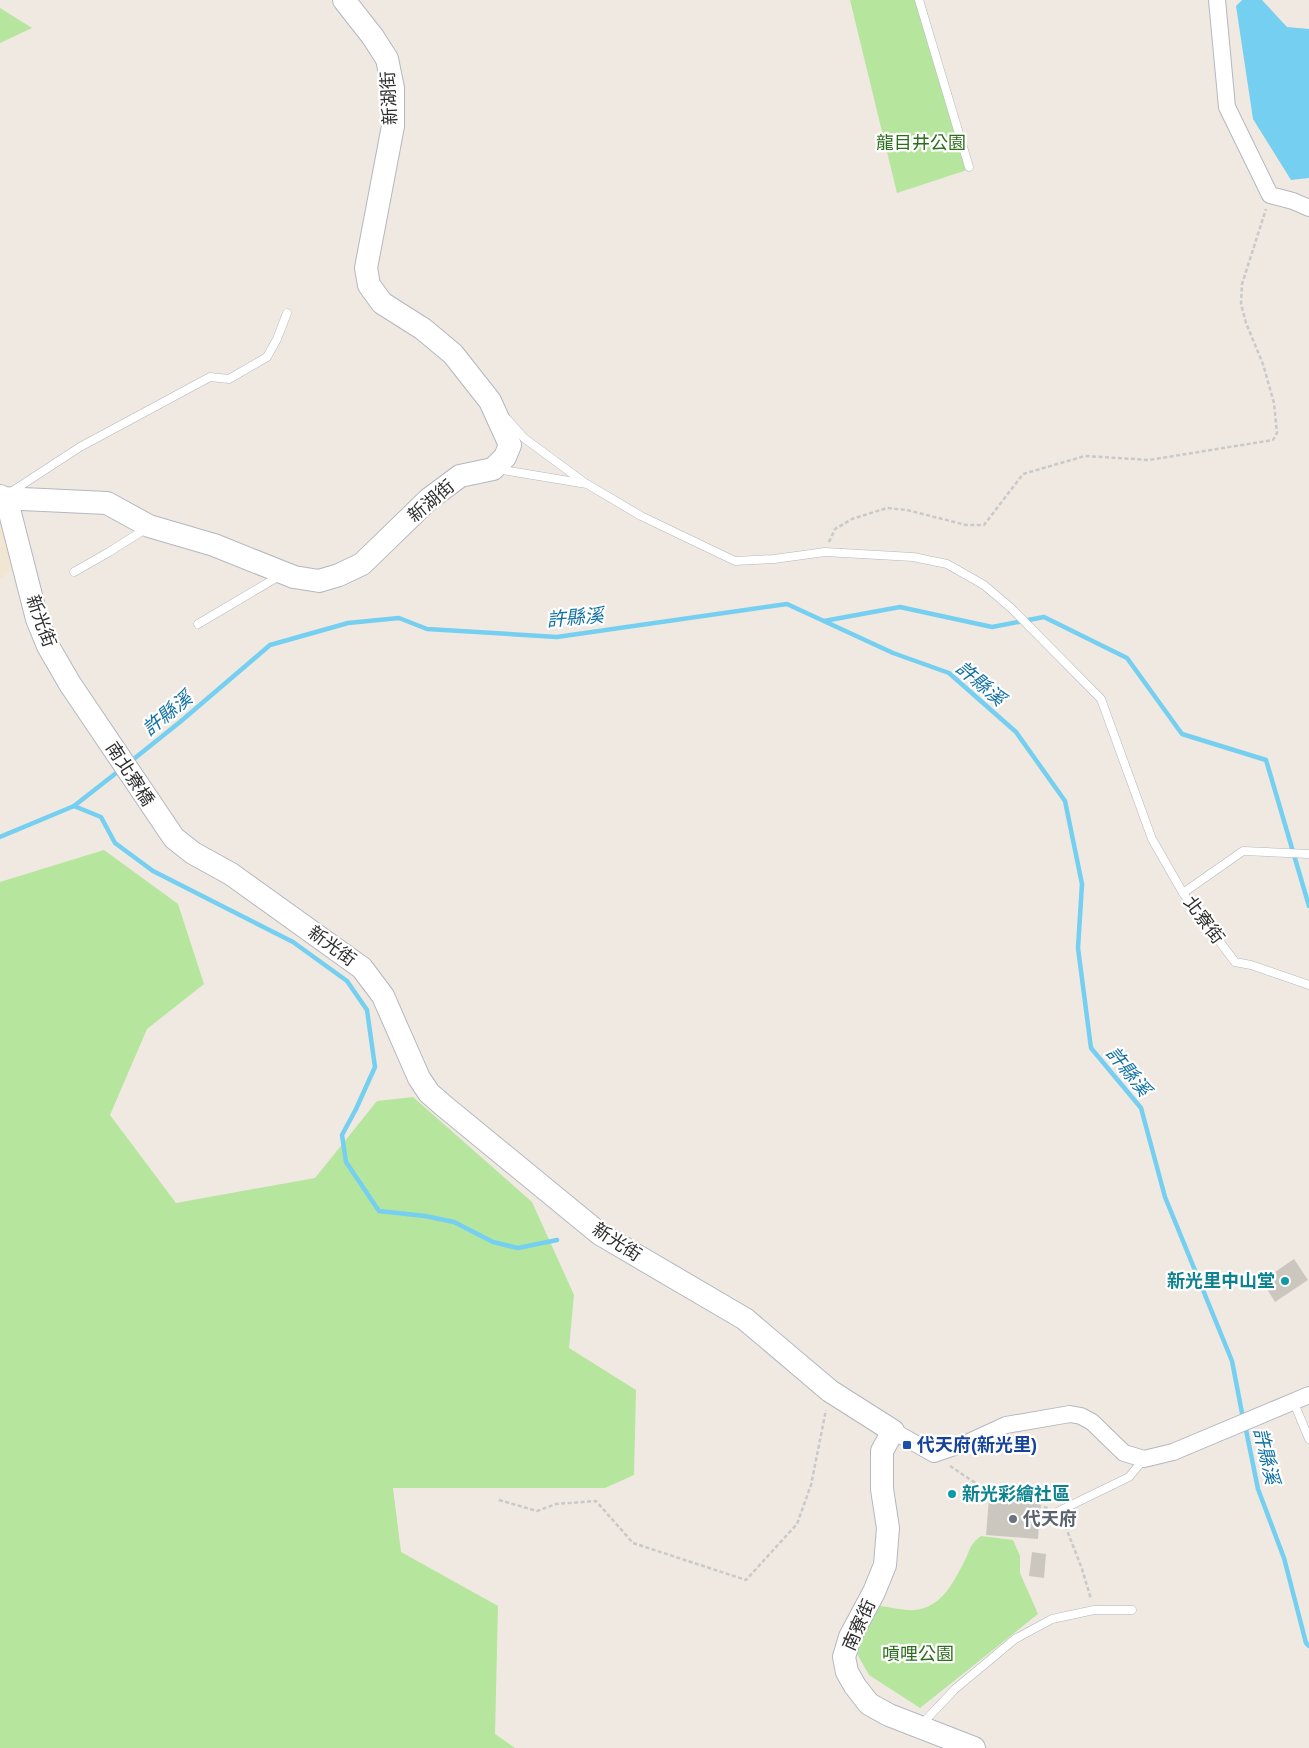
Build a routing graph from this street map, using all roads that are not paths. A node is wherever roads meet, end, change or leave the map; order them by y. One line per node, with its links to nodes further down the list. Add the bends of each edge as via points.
1 (344, 0): 8 (street, 新湖街, via 387,59 393,88 393,126 366,268 369,285 382,303 423,329 453,354)
2 (919, 0): 4 (lane)
3 (1217, 0): 5 (street, via 1226,107 1270,195)
4 (969, 167)
5 (1301, 200): 6 (street)
6 (1309, 208)
7 (287, 314): 11 (lane, via 267,356 229,379 210,377 80,447)
8 (490, 401): 9 (street, 新湖街, via 510,445); 10 (lane, 北寮街, via 524,438)
9 (494, 469): 10 (lane); 14 (street, 新湖街, via 460,476 429,499 362,564 340,576 319,581)
10 (587, 484): 19 (lane, 北寮街, via 641,516 735,561 825,552 913,557 947,564 984,585 1012,608 1101,699 1152,839)
11 (1, 497): 12 (street, 新湖街, via 107,503); 16 (street, 新光街, via 10,513 37,619 48,646)
12 (149, 526): 13 (lane); 14 (street, 新湖街, via 214,545)
13 (74, 572)
14 (284, 573): 15 (lane)
15 (198, 624)
16 (105, 736): 17 (street, 南北寮橋)
17 (155, 812): 22 (street, 新光街, via 174,838 193,853 231,874 362,968 383,996 419,1078 429,1093 600,1234 745,1319 830,1391)
18 (1309, 854): 19 (lane, via 1243,851)
19 (1183, 893): 20 (lane, 北寮街, via 1234,962)
20 (1309, 985)
21 (1295, 1402): 23 (lane); 24 (street, via 1173,1452)
22 (893, 1431): 24 (street, 新光街, via 934,1454 1006,1425 1070,1414 1092,1422 1124,1453); 27 (street, 南寮街, via 882,1451 882,1489 888,1528 885,1565 850,1637 844,1657 847,1672 869,1704)
23 (1309, 1439)
24 (1144, 1459): 25 (lane, via 1130,1477)
25 (1059, 1511)
26 (1132, 1610): 27 (lane, via 1094,1610 1052,1619 1015,1639 955,1689)
27 (920, 1726): 28 (street, 南寮街)
28 (974, 1748)

